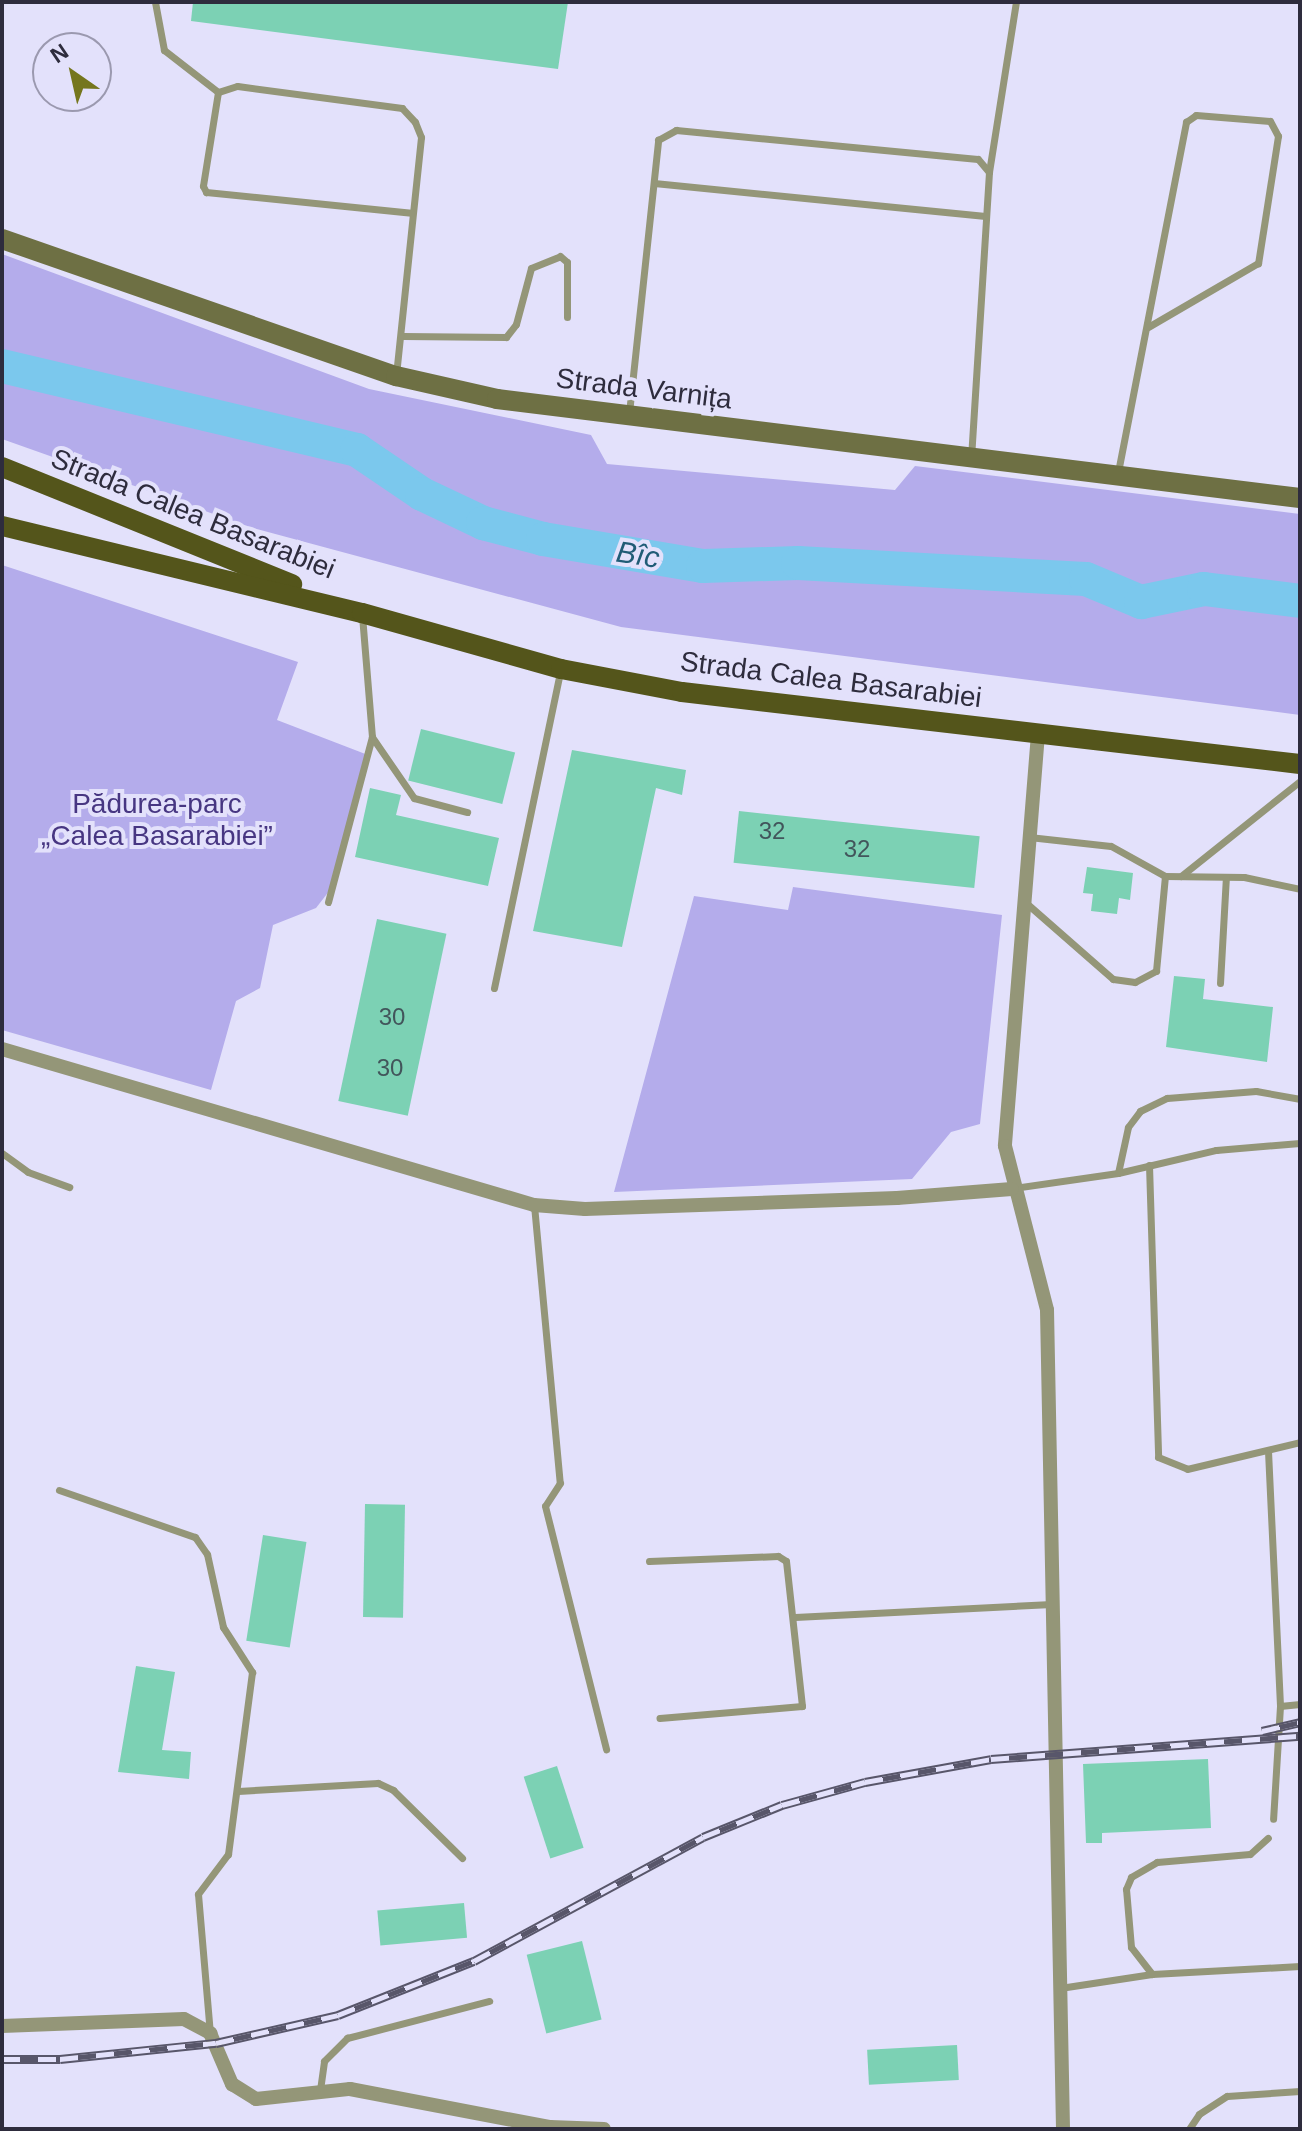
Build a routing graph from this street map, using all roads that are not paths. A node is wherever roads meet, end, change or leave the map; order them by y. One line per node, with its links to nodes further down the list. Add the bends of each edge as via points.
1 (155, 2): 3 (lane, via 164,50)
2 (1016, 2): 4 (lane)
3 (218, 92): 6 (lane, via 237,86 402,108 421,137); 6 (lane, via 206,192)
4 (989, 172): 5 (lane, via 978,159 676,130 658,140); 7 (lane)
5 (654, 183): 7 (lane); 13 (lane)
6 (411, 213): 11 (lane)
7 (985, 216): 14 (lane)
8 (2, 239): 12 (street, Strada Varnița)
9 (567, 317): 11 (lane, via 567,262 560,256 531,268 516,324 506,337)
10 (1148, 327): 10 (lane, via 1187,119 1196,115 1270,121 1278,136 1258,263); 16 (lane, via 1126,414)
11 (403, 336): 12 (lane)
12 (396, 376): 13 (street, Strada Varnița, via 497,399)
13 (629, 415): 14 (street, Strada Varnița)
14 (971, 458): 16 (street, Strada Varnița)
15 (2, 467): 19 (main road, Strada Calea Basarabiei)
16 (1118, 474): 17 (street, Strada Varnița)
17 (1300, 498)
18 (2, 526): 19 (main road, Strada Calea Basarabiei)
19 (362, 613): 20 (main road, Strada Calea Basarabiei); 22 (lane)
20 (561, 669): 21 (main road, Strada Calea Basarabiei, via 682,692); 34 (lane)
21 (1038, 734): 23 (main road, Strada Calea Basarabiei); 26 (street)
22 (372, 737): 25 (lane, via 414,798); 32 (lane)
23 (1300, 764)
24 (1300, 781): 28 (lane)
25 (467, 812)
26 (1029, 837): 27 (lane, via 1111,846); 31 (street)
27 (1165, 876): 28 (lane); 31 (lane, via 1156,971 1135,982 1113,979)
28 (1181, 876): 29 (lane)
29 (1226, 877): 30 (lane); 33 (lane)
30 (1300, 889)
31 (1024, 900): 42 (street, via 1005,1103)
32 (328, 902)
33 (1220, 983)
34 (494, 988)
35 (2, 1049): 43 (street)
36 (1300, 1099): 40 (lane, via 1256,1091 1167,1098 1140,1111 1128,1127)
37 (1300, 1143): 39 (lane, via 1216,1150)
38 (2, 1153): 41 (lane, via 28,1172)
39 (1149, 1165): 40 (lane); 45 (lane, via 1158,1457 1187,1469)
40 (1118, 1173): 42 (lane)
41 (69, 1187)
42 (1012, 1189): 43 (street, via 585,1209); 48 (street, via 1047,1310)
43 (534, 1205): 53 (lane, via 560,1483 545,1506)
44 (1300, 1442): 45 (lane)
45 (1268, 1451): 51 (lane)
46 (59, 1490): 54 (lane, via 195,1537 201,1544 223,1627 254,1682)
47 (649, 1561): 49 (lane, via 778,1556 786,1561)
48 (1052, 1604): 49 (lane); 60 (street)
49 (795, 1617): 52 (lane, via 802,1706)
50 (1300, 1704): 51 (lane)
51 (1280, 1706): 55 (lane)
52 (660, 1718)
53 (606, 1749)
54 (238, 1791): 57 (lane, via 385,1785); 63 (lane, via 228,1854 198,1894)
55 (1273, 1819)
56 (1268, 1838): 59 (lane, via 1250,1854 1157,1862 1131,1877 1126,1889 1131,1947)
57 (462, 1858)
58 (1300, 1966): 59 (lane)
59 (1152, 1974): 60 (lane)
60 (1060, 1988): 67 (street)
61 (489, 2001): 64 (lane, via 347,2038 333,2046 324,2061)
62 (2, 2026): 63 (street, via 184,2019)
63 (210, 2033): 64 (street, via 232,2084 243,2095 274,2101)
64 (320, 2090): 66 (street, via 350,2089 550,2127)
65 (1300, 2091): 68 (lane, via 1227,2096 1199,2114)
66 (604, 2129)
67 (1063, 2129)
68 (1189, 2129)

